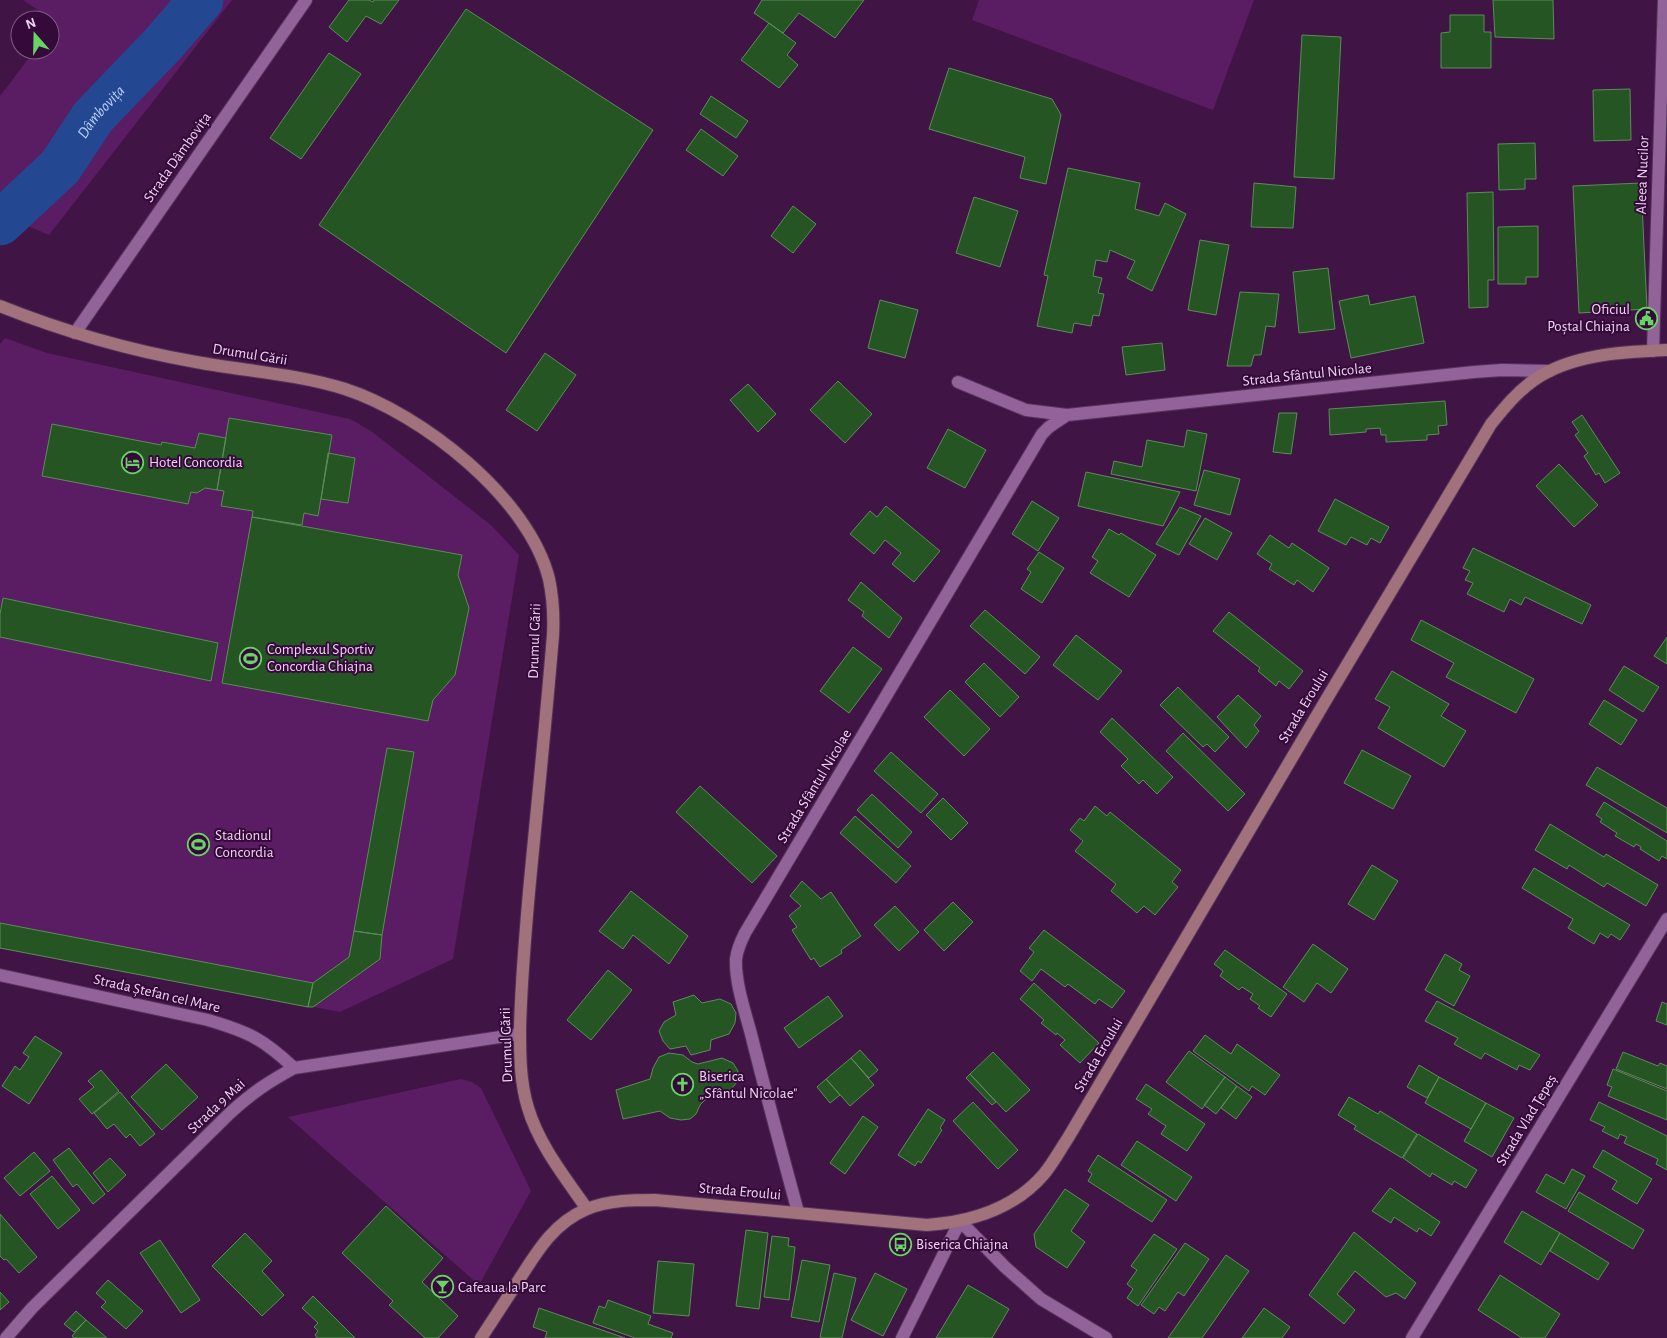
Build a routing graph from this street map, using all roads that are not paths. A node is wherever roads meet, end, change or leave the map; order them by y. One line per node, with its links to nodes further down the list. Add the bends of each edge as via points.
1 (306, 0): 4 (street, Strada Dâmbovița)
2 (1664, 0): 6 (street, Aleea Nucilor)
3 (0, 306): 4 (main road, Drumul Gării)
4 (75, 333): 12 (main road, Drumul Gării, via 150,354 323,383 367,398 428,430 452,450 499,494 530,535 549,578 554,606 524,950)
5 (1667, 350): 6 (main road, Strada Eroului)
6 (1652, 351): 7 (main road, Strada Eroului, via 1596,356)
7 (1550, 371): 9 (street, Strada Sfântul Nicolae, via 1474,372); 16 (main road, Strada Eroului, via 1509,401 1491,424 1044,1174 1005,1205)
8 (958, 382): 9 (street, Strada Sfântul Nicolae, via 1026,410)
9 (1067, 415): 15 (street, Strada Sfântul Nicolae, via 1042,434 740,944 736,971)
10 (1667, 919): 21 (street, Strada Vlad Țepeș)
11 (0, 975): 13 (street, Strada Ștefan cel Mare, via 208,1020 240,1030 259,1038)
12 (520, 1034): 13 (street, Strada 9 Mai); 14 (main road, Drumul Gării, via 520,1061 528,1108 552,1158)
13 (294, 1068): 17 (street, Strada 9 Mai, via 265,1084 230,1113 32,1308)
14 (587, 1208): 15 (main road, Strada Eroului, via 626,1200 655,1200); 18 (main road, Strada Eroului, via 564,1222 539,1248)
15 (798, 1212): 16 (main road, Strada Eroului, via 908,1224)
16 (960, 1221): 19 (street); 20 (street, via 1004,1267 1041,1299)
17 (6, 1338)
18 (481, 1338)
19 (902, 1338)
20 (1106, 1338)
21 (1412, 1338)

